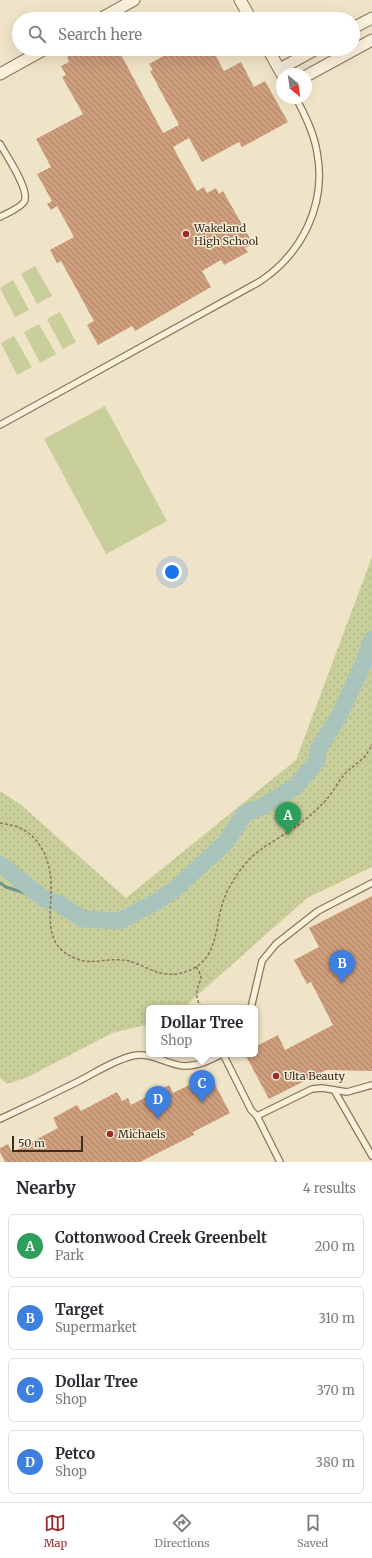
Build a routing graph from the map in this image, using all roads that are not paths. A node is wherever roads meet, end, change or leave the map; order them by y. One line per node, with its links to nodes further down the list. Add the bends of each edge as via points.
1 (134, 0): 3 (street)
2 (240, 0): 4 (street)
3 (113, 12)
4 (247, 12)
5 (372, 18): 6 (street)
6 (360, 24)
7 (372, 40): 8 (street)
8 (360, 47)
9 (32, 56): 16 (street)
10 (272, 56): 13 (street)
11 (305, 56): 14 (street)
12 (343, 56): 15 (street)
13 (279, 68)
14 (287, 68)
15 (312, 73)
16 (0, 74)
17 (299, 104): 20 (lane, via 315,144 319,175 312,217 304,236 289,257 259,282)
18 (0, 144): 19 (lane, via 25,192 25,201)
19 (0, 217)
20 (0, 425)
21 (372, 883): 22 (lane, via 318,911 276,944 262,961)
22 (252, 1005)
23 (146, 1055): 30 (lane, via 115,1061 78,1082)
24 (156, 1057): 25 (lane, via 185,1066)
25 (216, 1057)
26 (224, 1057): 29 (lane, via 251,1110)
27 (372, 1085): 28 (lane, via 347,1092)
28 (334, 1090): 29 (lane, via 312,1089); 31 (lane)
29 (257, 1116): 32 (lane)
30 (0, 1119)
31 (372, 1156)
32 (280, 1162)

